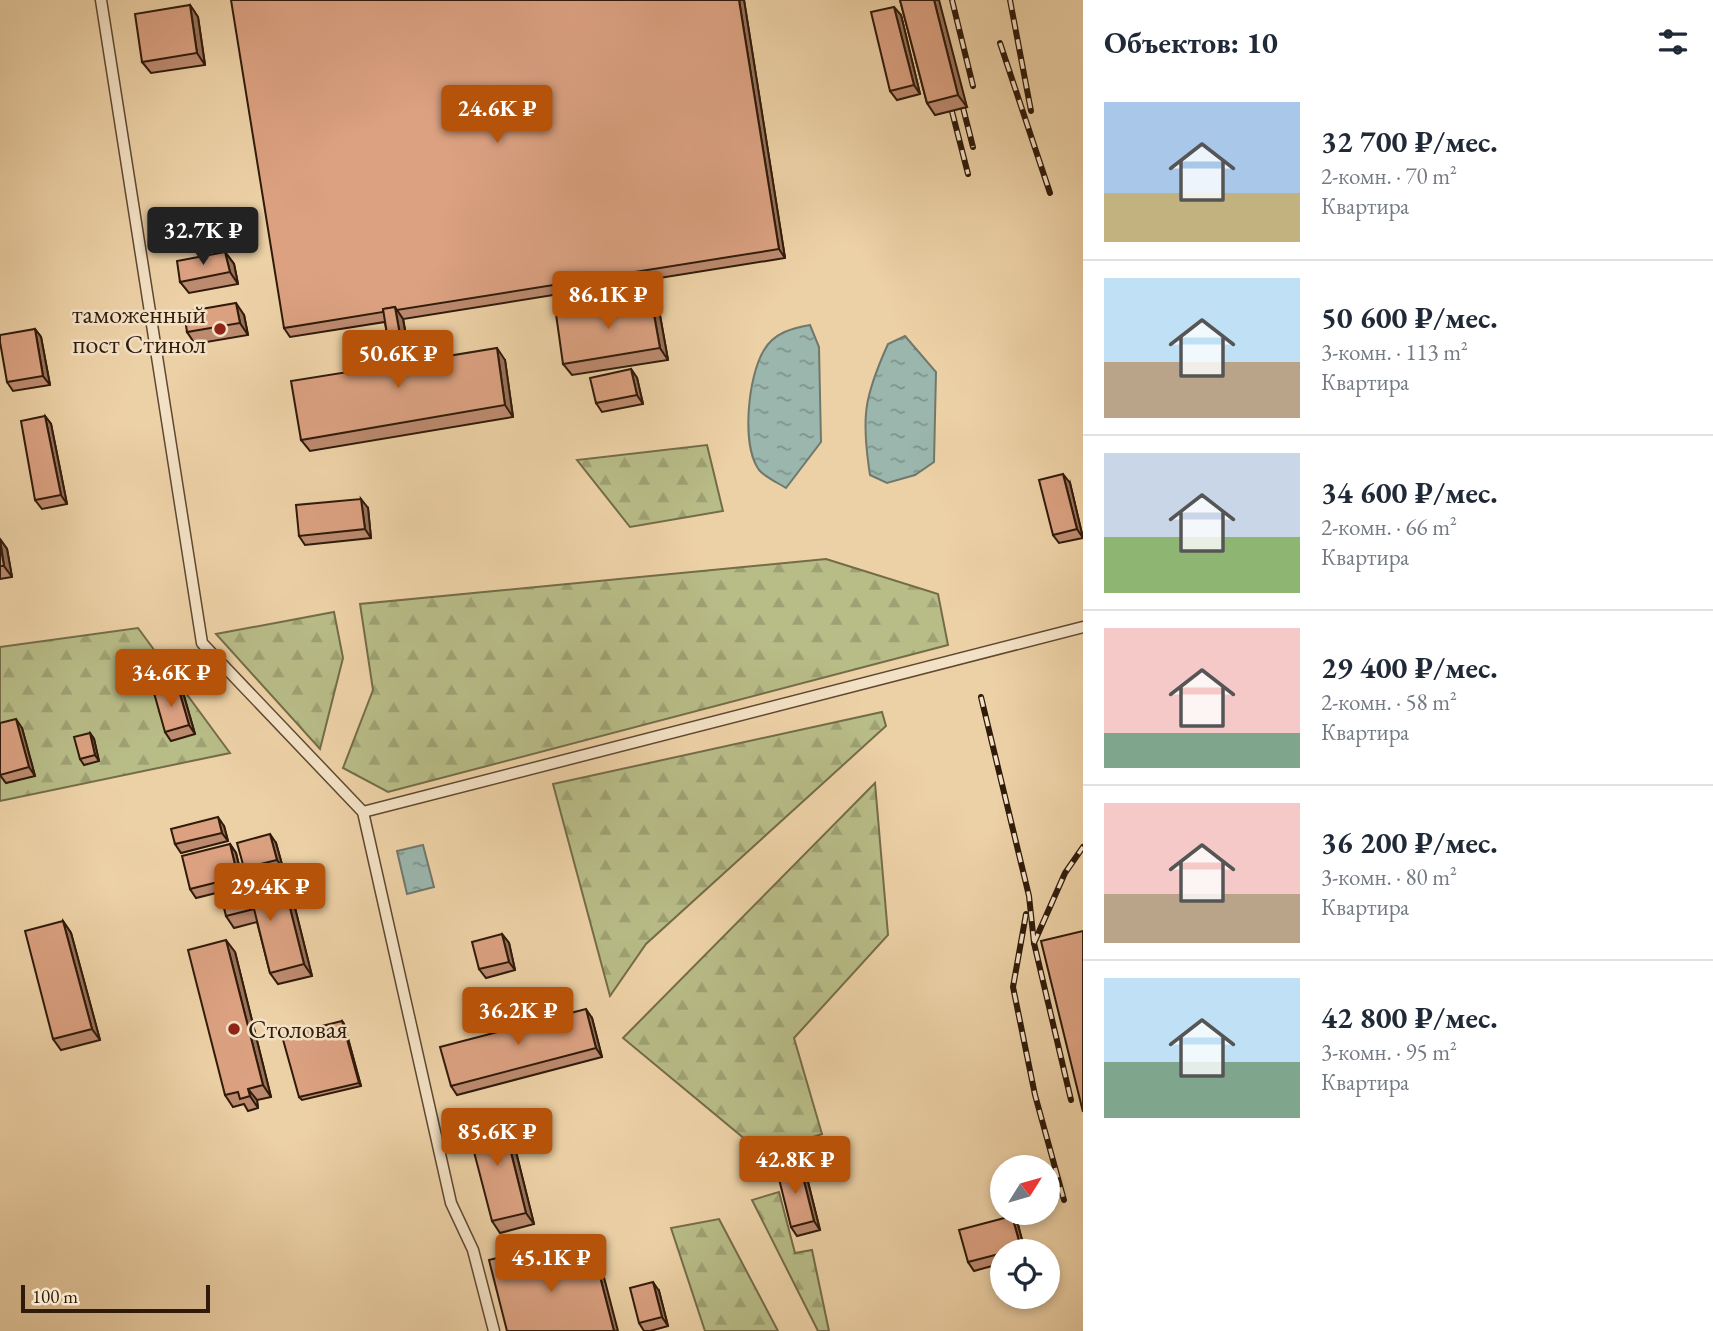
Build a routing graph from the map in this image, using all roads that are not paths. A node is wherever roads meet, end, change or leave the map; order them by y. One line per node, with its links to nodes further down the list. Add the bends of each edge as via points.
1 (101, 0): 3 (street, via 202,643)
2 (1083, 627): 3 (street)
3 (363, 812): 4 (street, via 451,1203 473,1250)
4 (494, 1331)

